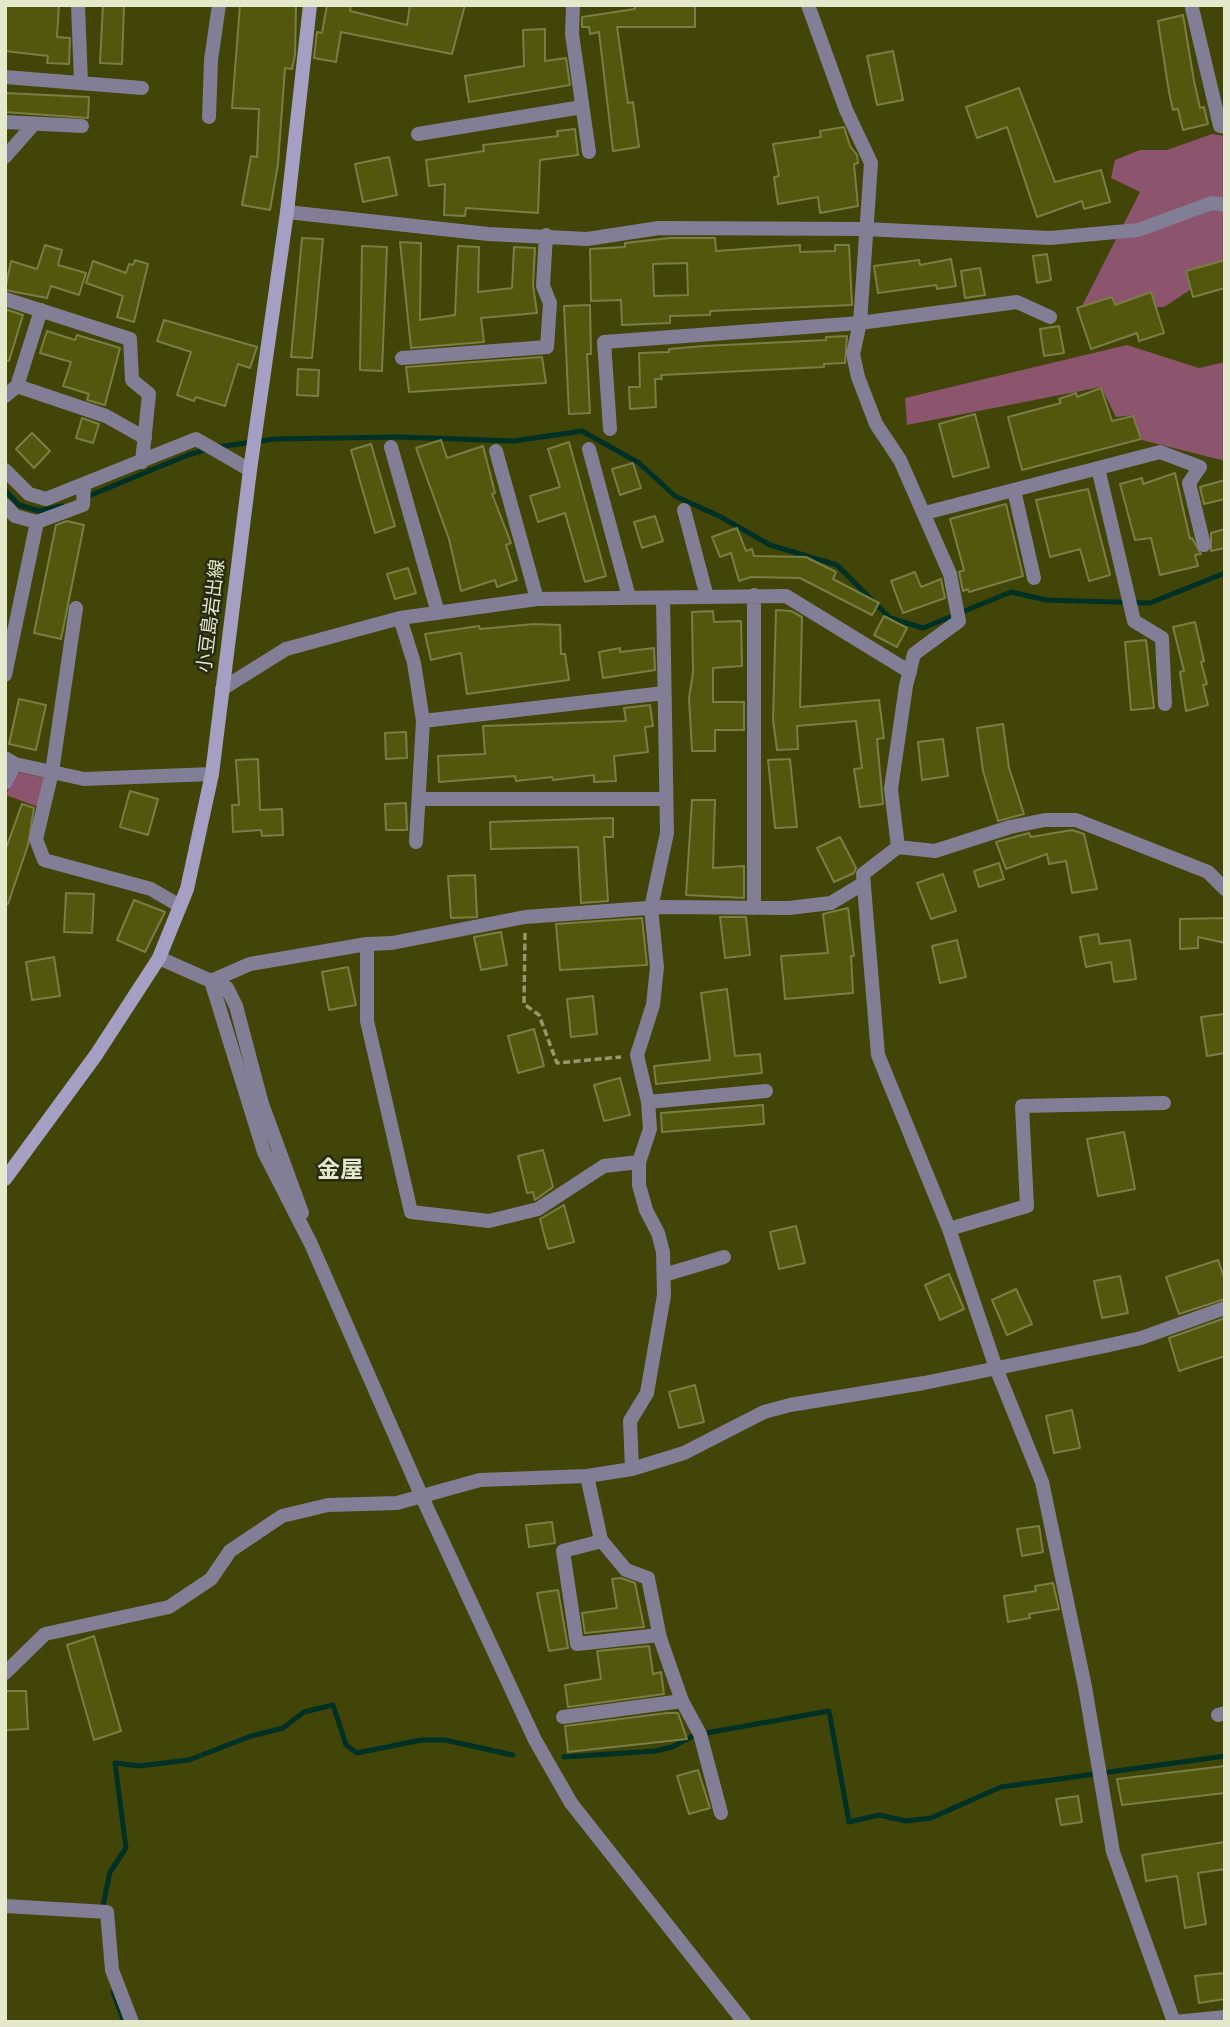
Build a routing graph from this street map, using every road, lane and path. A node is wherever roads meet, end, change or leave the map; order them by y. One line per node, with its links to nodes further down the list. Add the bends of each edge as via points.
1 (78, 5): 8 (street)
2 (219, 5): 11 (street)
3 (310, 5): 20 (main road, 小豆島岩出線)
4 (573, 5): 10 (street, via 572,34)
5 (808, 5): 21 (street, via 846,110 871,163)
6 (1192, 8): 15 (street, via 1220,126)
7 (5, 77): 8 (street)
8 (81, 83): 9 (street)
9 (142, 88)
10 (582, 107): 16 (street); 17 (street)
11 (209, 117)
12 (5, 122): 13 (street)
13 (34, 124): 14 (street); 18 (street)
14 (82, 126)
15 (1225, 127)
16 (418, 134)
17 (589, 152)
18 (5, 157)
19 (1225, 205): 21 (street, via 1212,203 1138,230 1050,238)
20 (287, 212): 22 (street, via 488,234); 38 (main road, 小豆島岩出線)
21 (865, 229): 22 (street, via 659,228 587,239); 26 (street)
22 (545, 235): 27 (street, via 543,286 550,303 547,347)
23 (5, 299): 24 (street)
24 (41, 310): 28 (street); 31 (street, via 130,339 132,380 149,394)
25 (1050, 317): 26 (street, via 1017,302)
26 (860, 323): 30 (street, via 604,342); 43 (street, via 853,354 858,377 876,424 900,460)
27 (402, 358)
28 (18, 386): 29 (street); 31 (street, via 106,416)
29 (5, 396)
30 (610, 429)
31 (145, 438): 35 (street)
32 (391, 447): 53 (street)
33 (589, 449): 48 (street)
34 (496, 451): 50 (street)
35 (142, 462): 38 (street, via 196,439); 39 (street)
36 (1098, 468): 40 (street); 45 (street, via 1160,452 1200,467 1189,483); 59 (street, via 1134,621 1162,638)
37 (5, 470): 39 (street, via 29,494 46,499)
38 (250, 470): 57 (main road, 小豆島岩出線)
39 (84, 486): 44 (street, via 83,505)
40 (1014, 490): 43 (street); 46 (street)
41 (5, 505): 44 (street, via 15,516)
42 (684, 510): 49 (street)
43 (925, 513): 55 (street, via 950,574 959,621 915,654)
44 (37, 522): 56 (street)
45 (1204, 545)
46 (1034, 578)
47 (754, 596): 49 (street); 55 (street, via 786,596); 73 (street)
48 (629, 597): 50 (street); 51 (street)
49 (707, 597): 51 (street)
50 (537, 598): 53 (street)
51 (663, 598): 58 (street)
52 (76, 608): 62 (street)
53 (438, 613): 54 (street)
54 (400, 618): 57 (street, via 286,649); 60 (street, via 414,663)
55 (910, 672): 68 (street, via 891,789)
56 (5, 675)
57 (222, 689): 63 (main road, 小豆島岩出線)
58 (664, 693): 60 (street); 66 (street)
59 (1165, 704)
60 (423, 721): 65 (street)
61 (10, 761): 62 (street); 64 (street)
62 (52, 772): 63 (street, via 84,779); 71 (street, via 36,839 44,860 151,889)
63 (212, 774): 71 (main road, 小豆島岩出線)
64 (5, 783)
65 (421, 799): 66 (street); 67 (street)
66 (666, 799): 72 (street, via 667,833)
67 (416, 842)
68 (898, 847): 69 (street, via 863,874); 70 (street, via 935,851 1010,827 1076,820 1209,872)
69 (864, 883): 73 (street, via 831,903); 84 (street, via 878,1055)
70 (1225, 889)
71 (180, 906): 76 (main road, 小豆島岩出線)
72 (651, 908): 73 (street); 74 (street); 78 (street, via 657,967)
73 (754, 908)
74 (525, 917): 75 (street); 78 (path, via 524,1004 539,1015 557,1063)
75 (367, 944): 77 (street, via 250,964); 82 (street, via 367,1021 411,1212 489,1221 538,1209 604,1166)
76 (159, 958): 77 (street); 83 (main road, 小豆島岩出線, via 96,1055)
77 (211, 981): 91 (street, via 227,988 236,1006 259,1092 311,1244)
78 (637, 1055): 80 (street)
79 (766, 1090): 80 (street)
80 (648, 1102): 82 (street, via 650,1129)
81 (1164, 1103): 84 (street, via 1022,1106 1027,1206)
82 (639, 1162): 86 (street, via 639,1185 658,1233)
83 (5, 1179)
84 (949, 1229): 88 (street)
85 (724, 1257): 86 (street)
86 (664, 1275): 89 (street, via 648,1393 630,1421)
87 (1225, 1308): 88 (street, via 1141,1338)
88 (996, 1368): 89 (street, via 764,1412 684,1452); 102 (street, via 1042,1482 1113,1852)
89 (632, 1469): 90 (street)
90 (587, 1476): 91 (street, via 480,1480); 92 (street)
91 (422, 1497): 94 (street, via 362,1506 328,1505 282,1516 230,1550 211,1579 169,1607 45,1634); 101 (street, via 530,1729 571,1803)
92 (602, 1541): 93 (street, via 626,1570 648,1578); 93 (street, via 563,1551 576,1644)
93 (659, 1634): 95 (street)
94 (5, 1672)
95 (682, 1701): 96 (street); 97 (street, via 700,1734)
96 (563, 1717)
97 (720, 1812)
98 (5, 1906): 100 (street, via 107,1912 112,1970)
99 (1225, 2017): 102 (street)
100 (132, 2022)
101 (744, 2022)
102 (1175, 2022)

